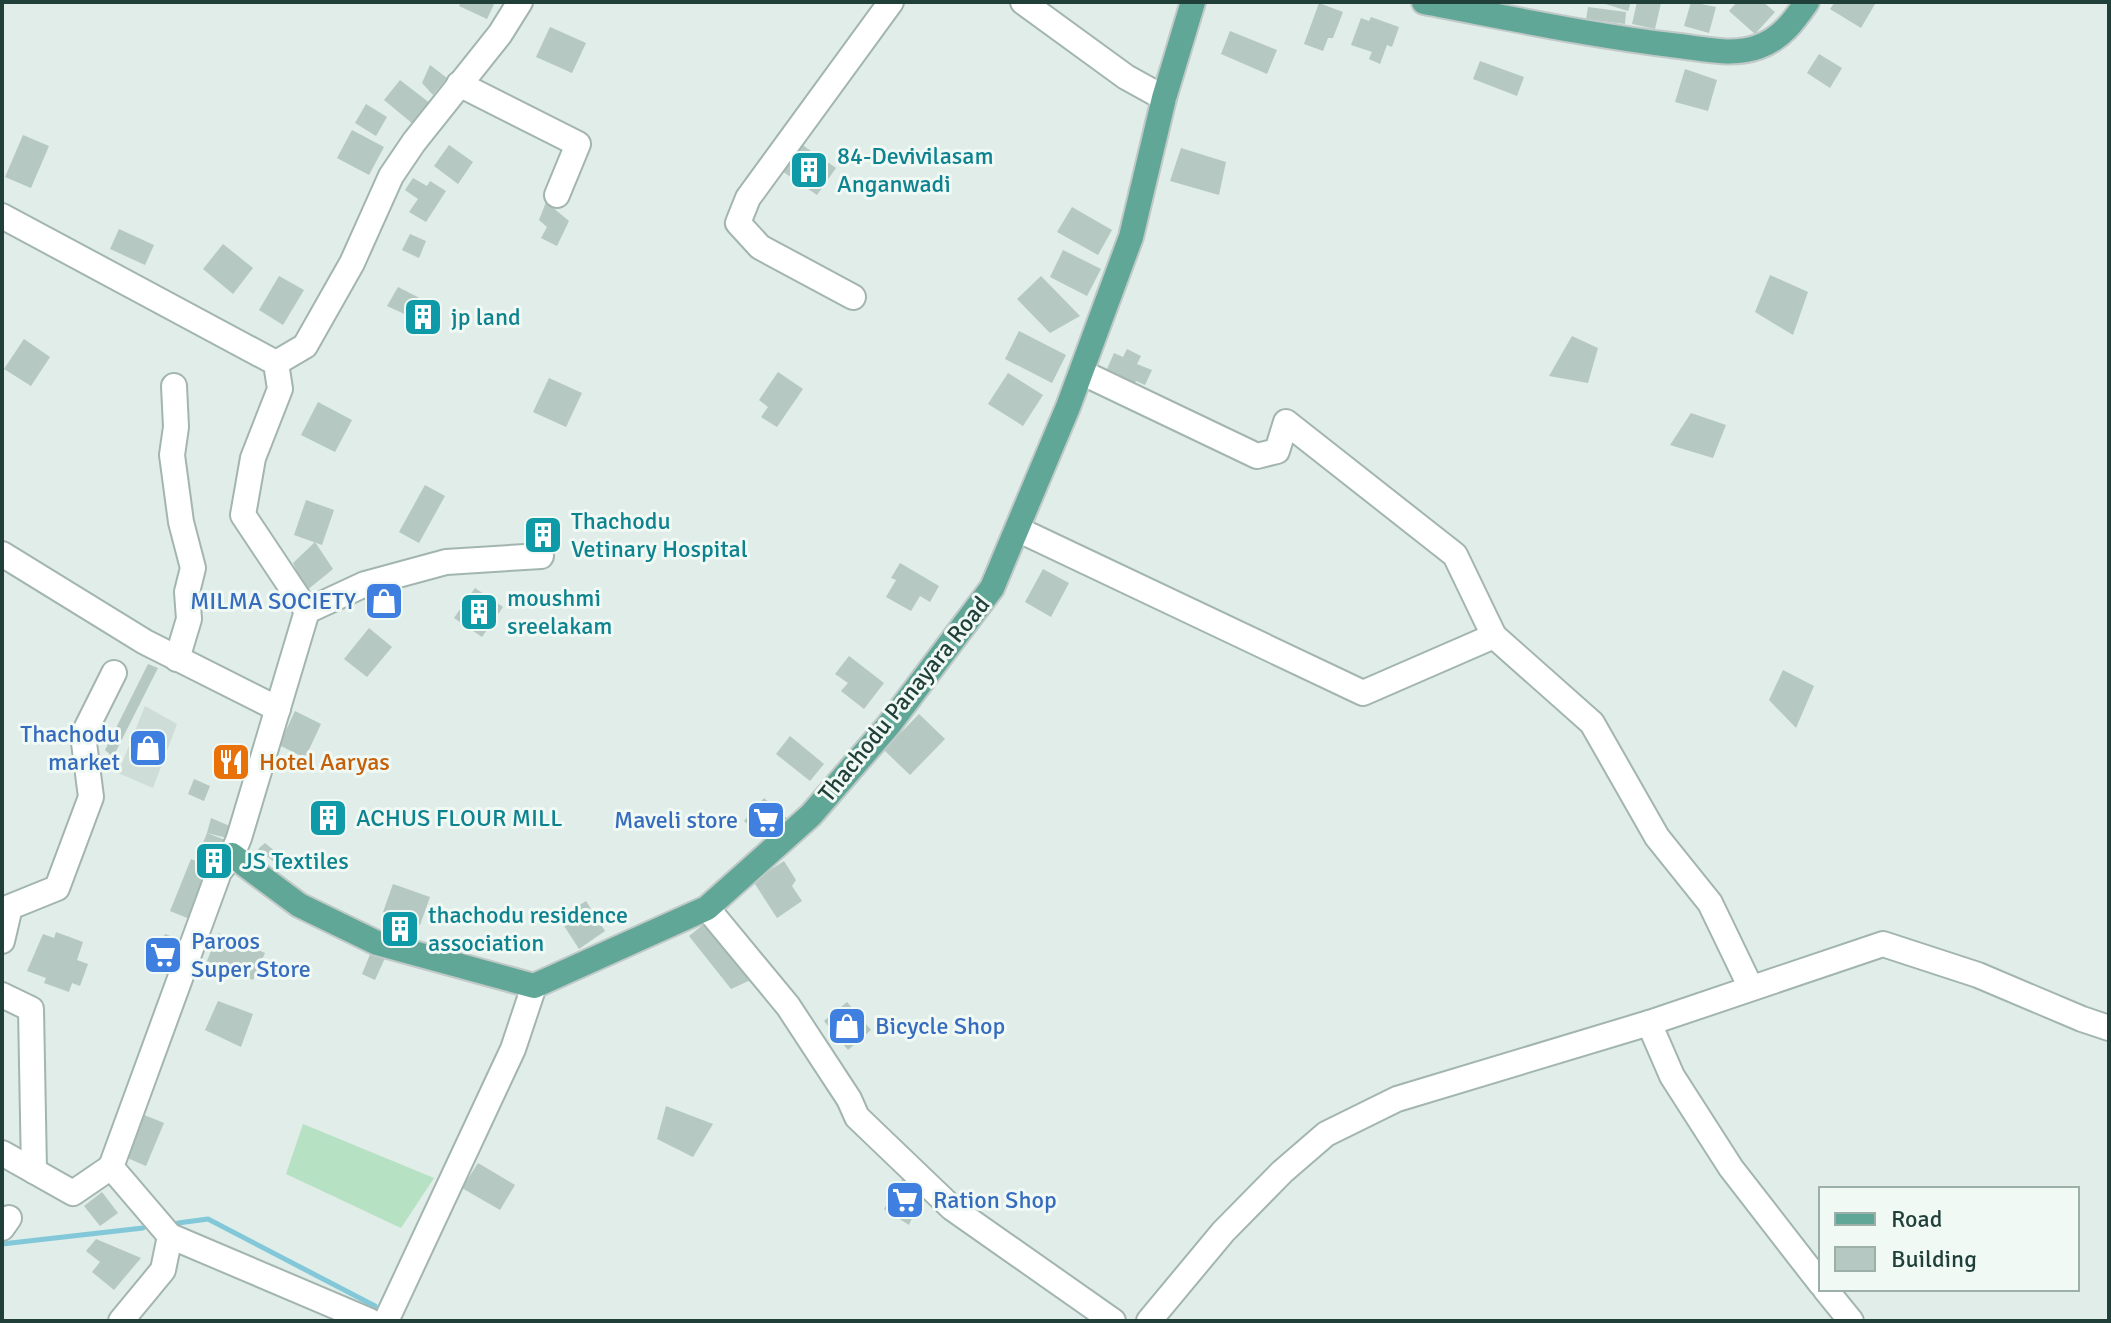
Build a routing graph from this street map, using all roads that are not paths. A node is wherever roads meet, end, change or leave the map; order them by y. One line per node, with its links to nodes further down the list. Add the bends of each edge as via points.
1 (520, 2): 7 (street)
2 (891, 2): 11 (street, via 748,198 738,223 760,247)
3 (1023, 2): 8 (street, via 1126,77)
4 (1193, 2): 8 (main road, Thachodu Panayara Road)
5 (1424, 2): 6 (main road, via 1724,52 1759,47 1777,37)
6 (1807, 2)
7 (459, 84): 9 (street, via 578,144); 12 (street, via 391,176 352,263 305,346)
8 (1164, 98): 13 (main road, Thachodu Panayara Road, via 1131,237)
9 (557, 195)
10 (2, 216): 12 (street)
11 (853, 297)
12 (276, 363): 18 (street, via 280,389 253,458 243,515)
13 (1081, 372): 15 (main road, Thachodu Panayara Road); 19 (street, via 1257,456 1277,451 1286,422 1455,555)
14 (174, 386): 20 (street, via 172,455 193,568 187,592 189,619)
15 (1017, 529): 19 (street, via 1363,693); 24 (main road, Thachodu Panayara Road, via 992,588 888,726 811,815)
16 (2, 554): 20 (street)
17 (541, 556): 18 (street, via 446,562 365,584)
18 (307, 611): 22 (street)
19 (1494, 636): 27 (street, via 1592,723 1657,837 1710,903)
20 (177, 659): 22 (street)
21 (114, 673): 25 (street, via 83,735 91,797 57,888 10,907)
22 (278, 709): 23 (street)
23 (232, 855): 26 (main road, via 299,905 377,943); 32 (street, via 219,872)
24 (707, 908): 26 (main road, Thachodu Panayara Road); 40 (street, via 788,1006 857,1117 952,1208)
25 (2, 941)
26 (534, 986): 39 (street, via 513,1049)
27 (1751, 988): 29 (street); 30 (street, via 1883,944 1978,975)
28 (2, 995): 33 (street, via 31,1009)
29 (1649, 1023): 35 (street, via 1672,1076 1731,1168); 41 (street, via 1397,1099 1326,1134 1223,1232)
30 (2109, 1028)
31 (2, 1153): 33 (street)
32 (111, 1167): 33 (street, via 73,1193); 34 (street)
33 (34, 1171)
34 (170, 1236): 37 (street, via 163,1270); 38 (street)
35 (1819, 1281)
36 (1827, 1291): 42 (street)
37 (121, 1321)
38 (370, 1321)
39 (386, 1321)
40 (1113, 1321)
41 (1149, 1321)
42 (1851, 1321)

